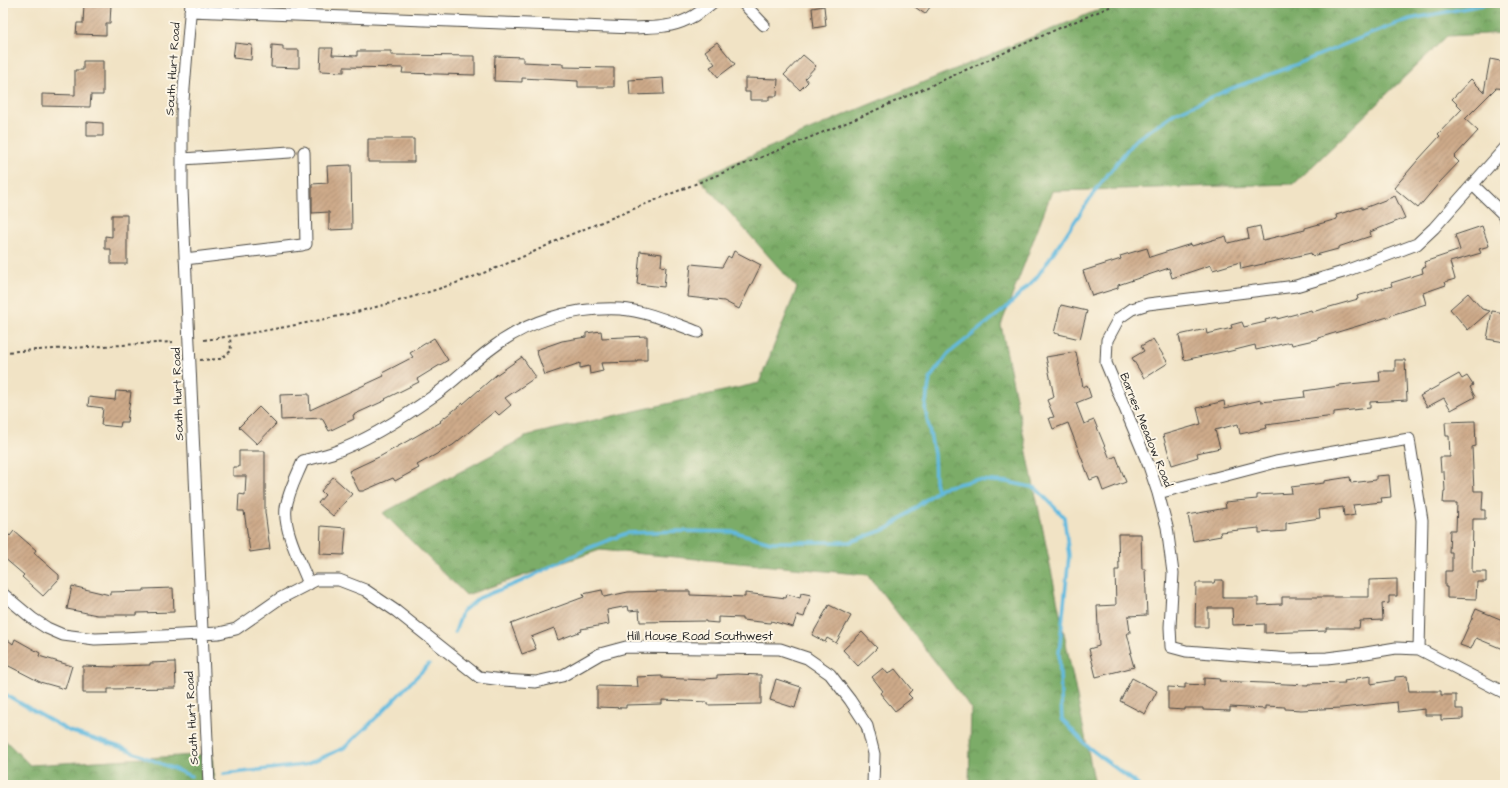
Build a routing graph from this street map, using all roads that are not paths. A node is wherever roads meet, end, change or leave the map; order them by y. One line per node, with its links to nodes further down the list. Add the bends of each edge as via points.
1 (712, 3): 3 (street, via 702,11 671,25 634,28)
2 (743, 3): 4 (street)
3 (191, 7): 8 (street, South Hurt Road, via 182,112)
4 (764, 25)
5 (1505, 148): 9 (street, Barnes Meadow Road)
6 (290, 152): 8 (street)
7 (304, 152): 11 (street, via 304,244)
8 (182, 159): 11 (street, South Hurt Road)
9 (1473, 185): 10 (street); 13 (street, Barnes Meadow Road, via 1417,244 1397,252 1296,286 1148,304 1132,309 1119,318 1107,340 1106,364)
10 (1505, 218)
11 (185, 259): 16 (street, South Hurt Road)
12 (698, 332): 14 (street, via 648,314 622,309 594,309 555,316 508,336 436,394 375,433 332,453 303,461 288,497 286,509 291,537)
13 (1158, 493): 17 (street, Barnes Meadow Road, via 1167,527 1173,573 1171,647 1186,651 1292,659 1340,656 1396,648); 17 (street, via 1276,462 1409,439 1422,520)
14 (309, 584): 16 (street, Hill House Road Southwest, via 279,599 236,629); 20 (street, Hill House Road Southwest, via 316,580 338,580 365,590 396,611 479,677 536,682 562,676 600,654 626,647 780,649 807,658 830,674 867,726 874,754)
15 (3, 594): 16 (street, Hill House Road Southwest, via 33,619 63,635 95,639)
16 (202, 634): 19 (street, South Hurt Road)
17 (1419, 649): 18 (street, Barnes Meadow Road)
18 (1505, 693)
19 (209, 785)
20 (873, 785)

